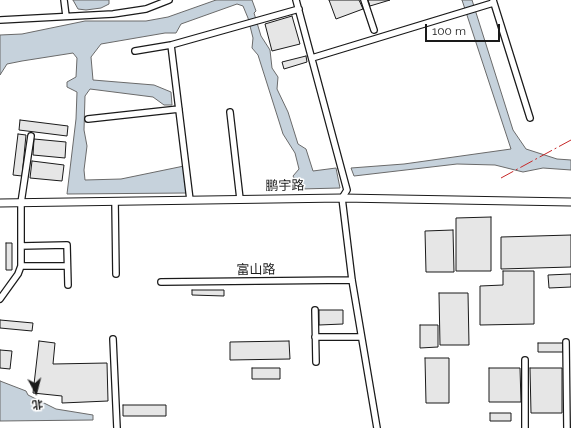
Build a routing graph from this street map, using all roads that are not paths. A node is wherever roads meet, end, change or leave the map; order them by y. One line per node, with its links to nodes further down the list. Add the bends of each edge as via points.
1 (64, 0): 7 (street)
2 (169, 0): 7 (street, via 130,12)
3 (296, 0): 6 (street)
4 (364, 0): 9 (street)
5 (493, 1): 12 (street); 15 (street)
6 (299, 9): 10 (street); 12 (street)
7 (66, 16): 8 (street)
8 (0, 20)
9 (374, 30)
10 (171, 45): 11 (street); 13 (street)
11 (135, 52)
12 (312, 58): 18 (street, via 347,190)
13 (180, 109): 16 (street); 20 (street)
14 (230, 112): 19 (street)
15 (530, 118)
16 (88, 119)
17 (31, 136): 24 (street)
18 (342, 198): 19 (main road, 鹏宇路); 22 (main road, 鹏宇路); 29 (street)
19 (240, 199): 20 (main road, 鹏宇路)
20 (190, 200): 21 (main road, 鹏宇路)
21 (115, 201): 24 (main road, 鹏宇路); 28 (street)
22 (571, 202)
23 (0, 203): 24 (main road, 鹏宇路)
24 (21, 203): 25 (street)
25 (21, 246): 26 (street); 27 (street, via 67,246)
26 (21, 266): 27 (street); 32 (street)
27 (67, 266): 31 (street)
28 (116, 274)
29 (352, 280): 30 (street, 富山路); 35 (street)
30 (161, 282)
31 (68, 284)
32 (0, 299)
33 (315, 310): 34 (street)
34 (315, 337): 35 (street); 39 (street)
35 (361, 337): 41 (street)
36 (113, 340): 40 (street)
37 (566, 342): 43 (street)
38 (525, 360): 42 (street)
39 (316, 362)
40 (117, 428)
41 (377, 428)
42 (525, 428)
43 (567, 428)

